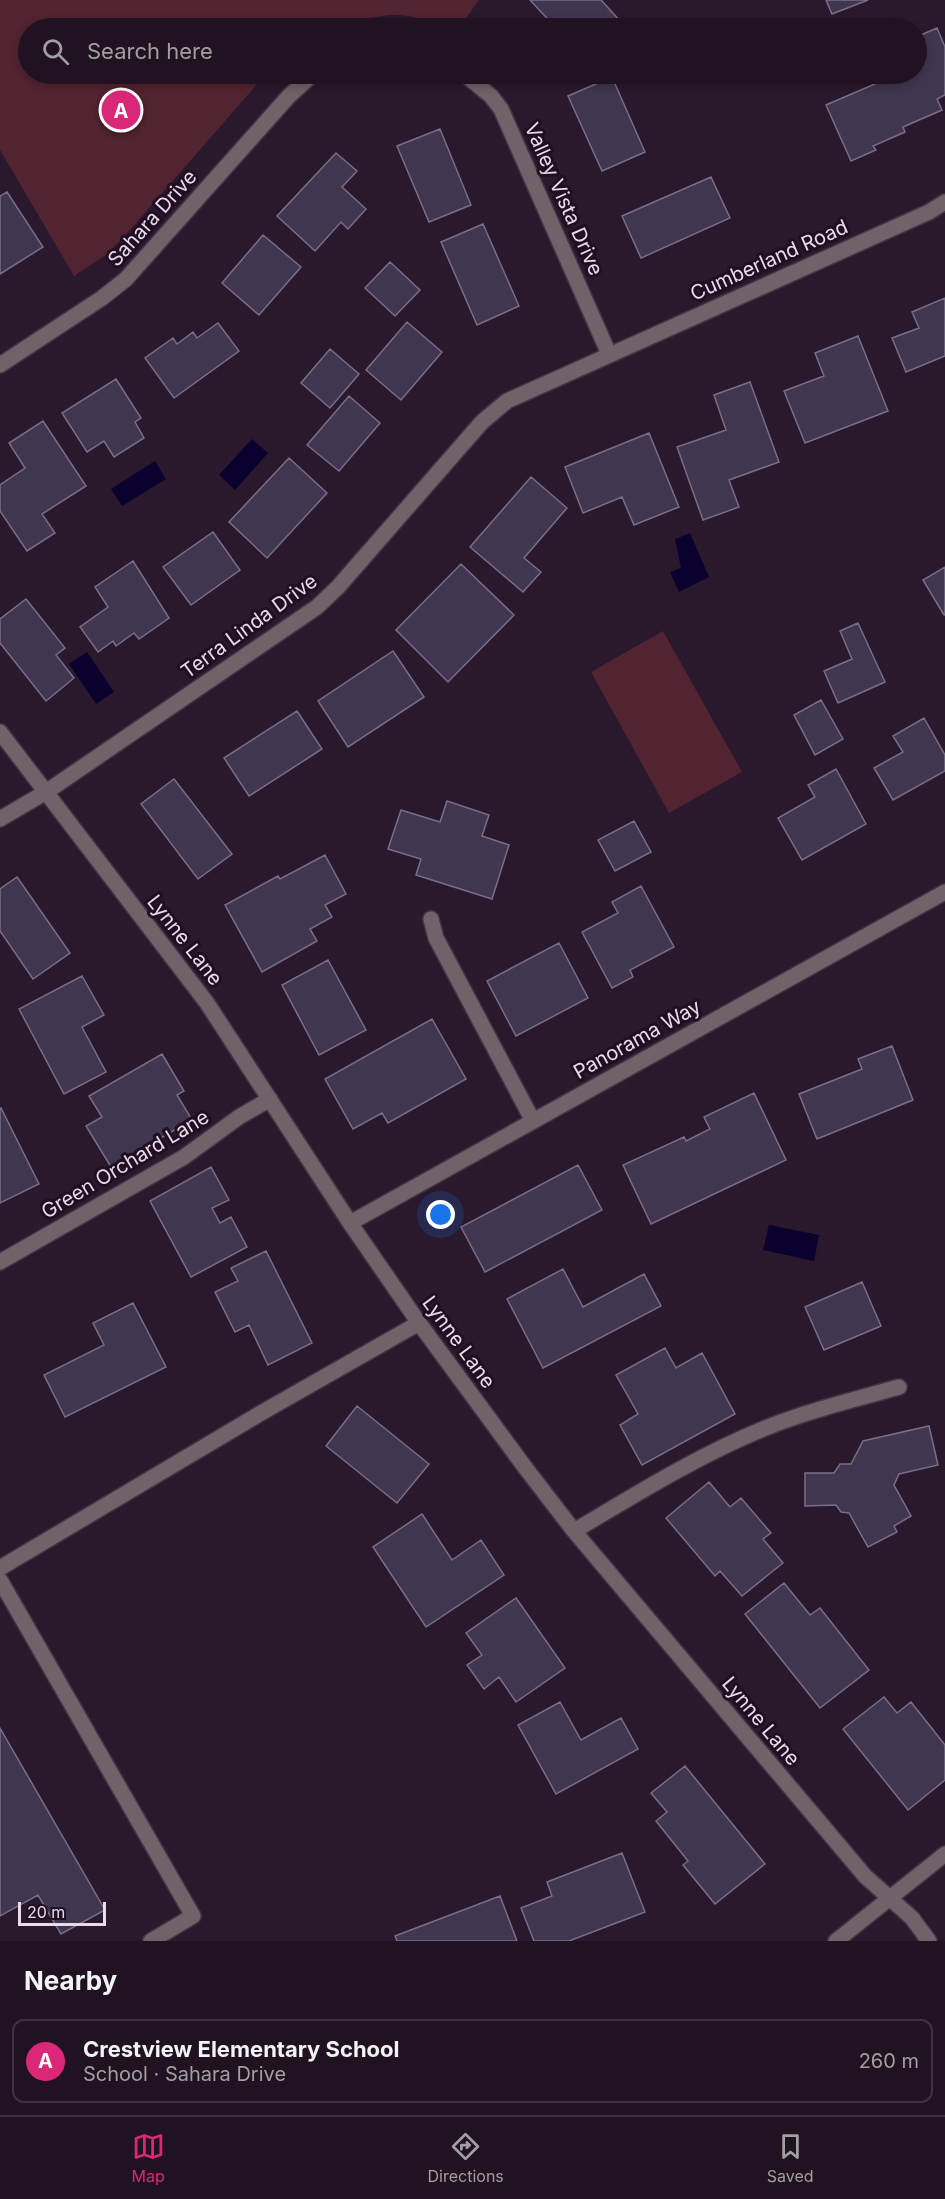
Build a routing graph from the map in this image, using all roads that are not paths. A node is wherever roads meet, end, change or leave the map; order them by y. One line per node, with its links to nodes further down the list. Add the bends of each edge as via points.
1 (302, 84): 5 (street, Sahara Drive, via 126,279)
2 (476, 84): 4 (street, Valley Vista Drive, via 501,109)
3 (945, 202): 4 (street, Cumberland Road)
4 (609, 354): 7 (street, Terra Linda Drive, via 522,393 493,411 317,607)
5 (0, 365)
6 (0, 732): 7 (street, Lynne Lane)
7 (46, 792): 8 (street, Terra Linda Drive); 11 (street, Lynne Lane, via 207,1003)
8 (0, 819)
9 (945, 892): 12 (street, Panorama Way)
10 (431, 919): 12 (street, via 436,938)
11 (270, 1100): 13 (street, Lynne Lane); 14 (street, Green Orchard Lane, via 184,1157)
12 (533, 1121): 13 (street, Panorama Way)
13 (350, 1223): 15 (street, Lynne Lane)
14 (0, 1262)
15 (419, 1323): 17 (street, Lynne Lane); 18 (street)
16 (899, 1387): 17 (street, via 764,1429 718,1450)
17 (573, 1531): 21 (street, Lynne Lane, via 865,1876)
18 (0, 1568)
19 (0, 1581): 22 (street, via 193,1916)
20 (945, 1854): 21 (street)
21 (889, 1898): 23 (street); 24 (street, Lynne Lane, via 912,1918)
22 (151, 1941)
23 (836, 1941)
24 (929, 1941)

